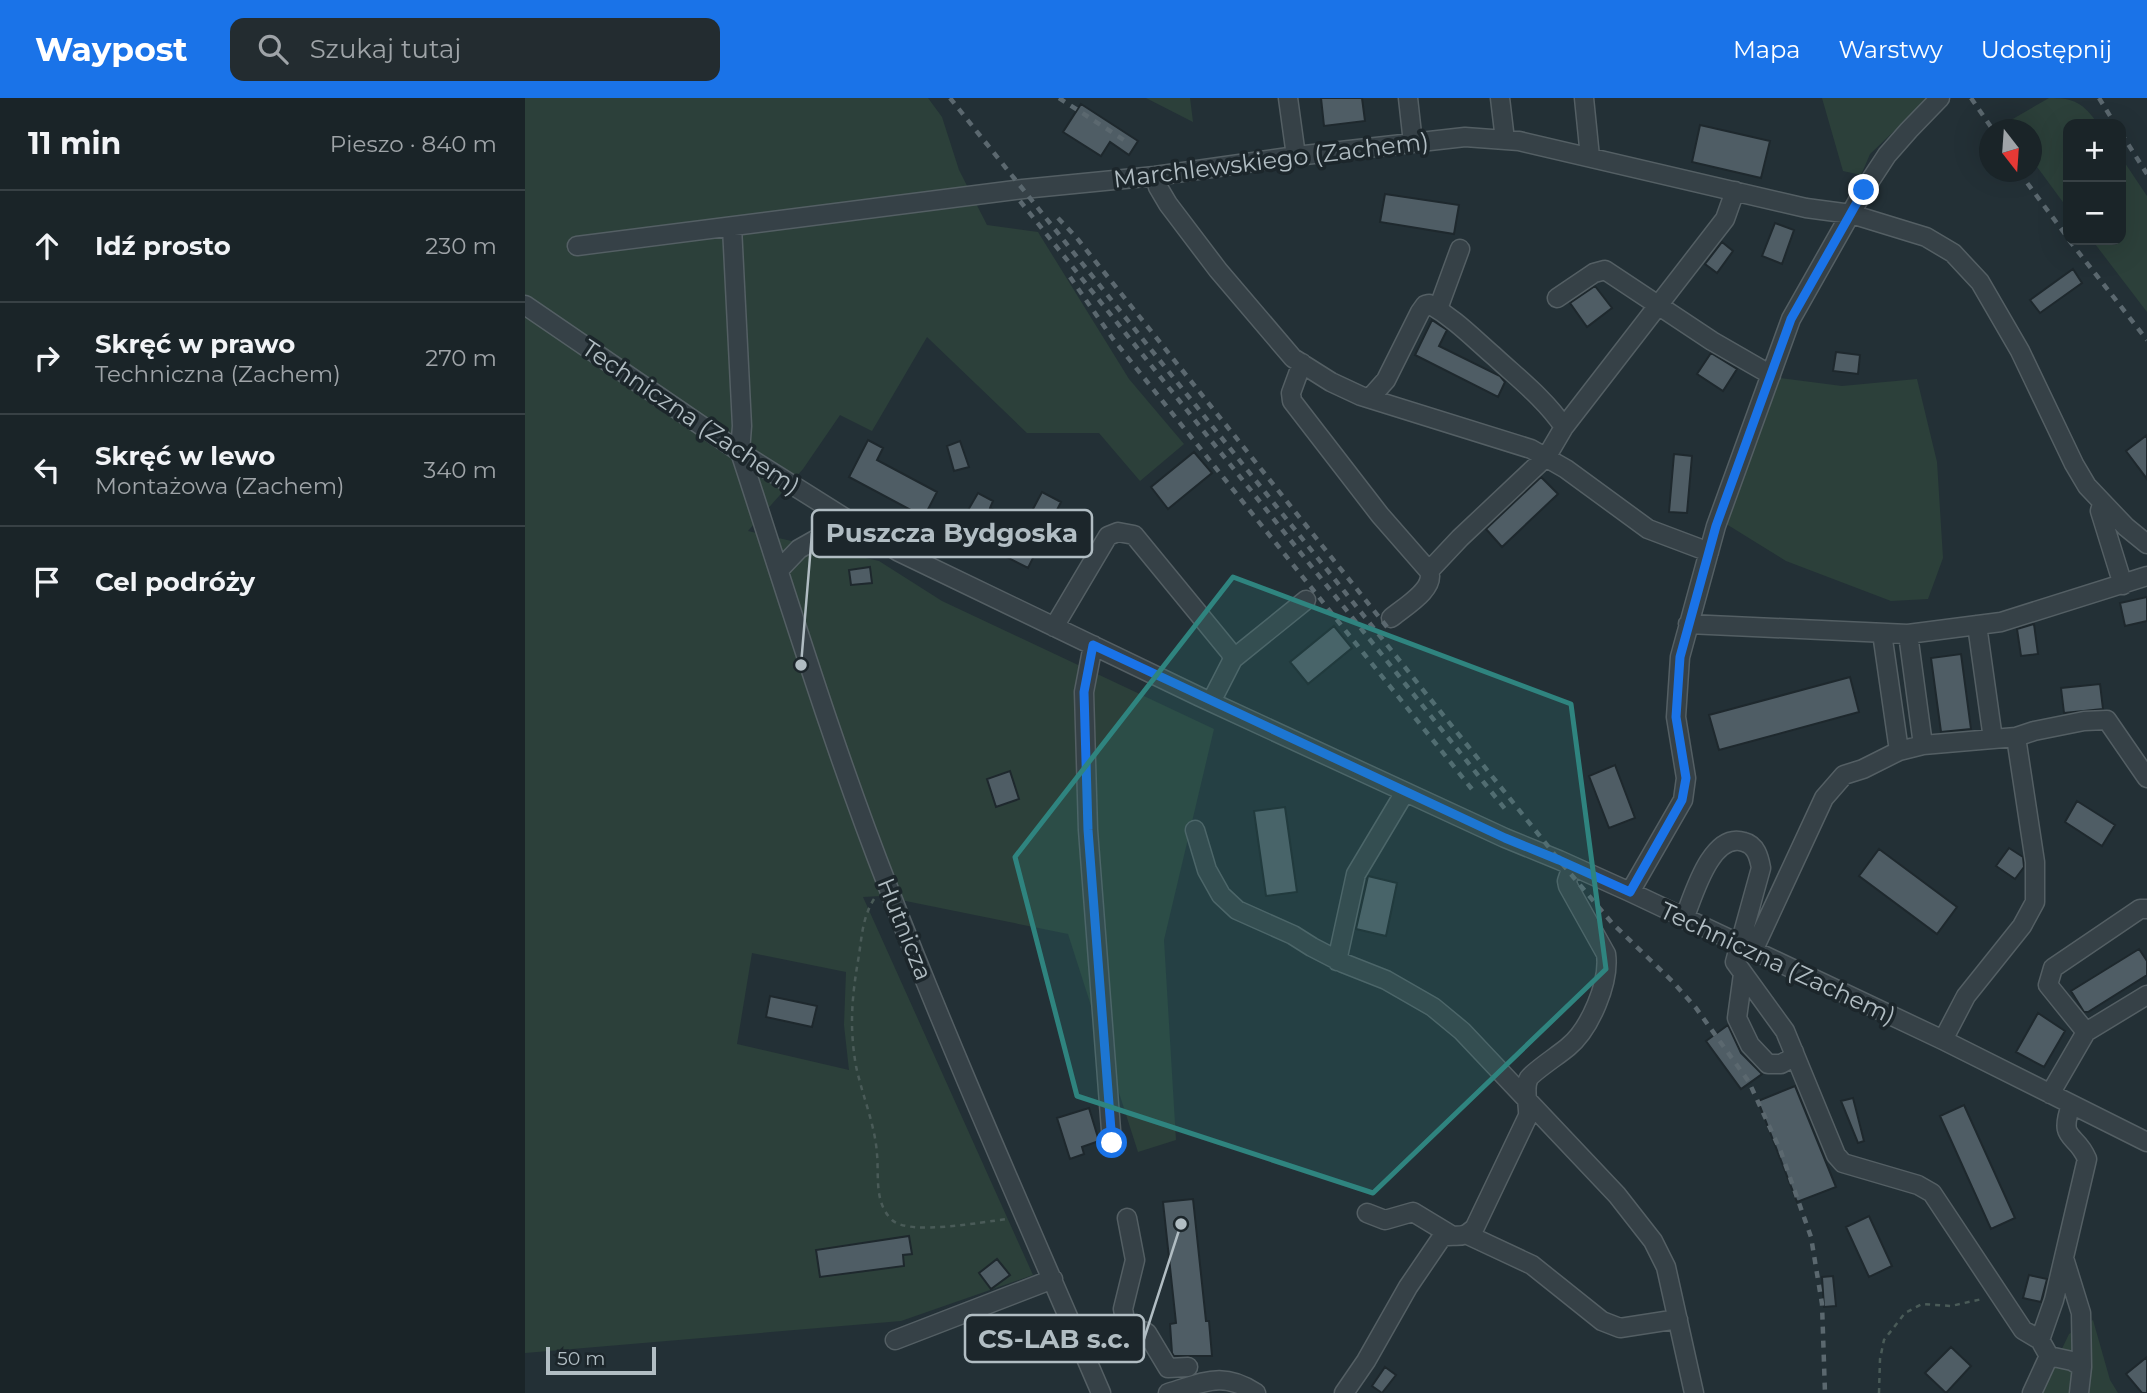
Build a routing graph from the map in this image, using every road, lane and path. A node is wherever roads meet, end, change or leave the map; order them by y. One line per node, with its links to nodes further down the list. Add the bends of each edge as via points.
1 (1288, 98): 8 (street)
2 (1408, 98): 7 (street)
3 (1500, 98): 6 (street)
4 (1584, 98): 9 (street)
5 (1940, 98): 12 (street, via 1887,156)
6 (1505, 140): 7 (street, Marchlewskiego (Zachem), via 1465,137); 9 (street, Marchlewskiego (Zachem))
7 (1413, 143): 8 (street, Marchlewskiego (Zachem))
8 (1296, 156): 10 (street, Marchlewskiego (Zachem))
9 (1590, 158): 11 (street, Marchlewskiego (Zachem))
10 (1156, 176): 13 (street, Marchlewskiego (Zachem)); 20 (street, via 1168,204 1218,270)
11 (1735, 191): 12 (street, Marchlewskiego (Zachem)); 18 (street, via 1725,219)
12 (1851, 214): 21 (street, via 1791,319); 26 (street, Marchlewskiego (Zachem), via 1926,237 1953,253 1980,282 2020,351 2074,464)
13 (732, 227): 14 (street, Marchlewskiego (Zachem)); 24 (street)
14 (577, 246)
15 (1460, 249): 19 (street)
16 (1557, 298): 18 (street, via 1605,270)
17 (525, 305): 24 (street, Techniczna (Zachem))
18 (1659, 306): 21 (street); 23 (street)
19 (1437, 309): 22 (street, via 1425,305 1386,380); 23 (street, via 1450,315 1532,391)
20 (1302, 363): 22 (street, via 1331,382); 31 (street, via 1292,401)
21 (1771, 375): 29 (street)
22 (1370, 398): 25 (street)
23 (1564, 427): 25 (street)
24 (740, 452): 27 (street, Techniczna (Zachem)); 30 (street, Hutnicza)
25 (1546, 456): 29 (street, via 1648,529); 31 (street)
26 (2102, 504): 28 (street); 33 (street, via 2100,511)
27 (853, 524): 30 (street, via 799,549); 38 (street, Techniczna (Zachem), via 898,552)
28 (2147, 544)
29 (1709, 552): 36 (street)
30 (779, 570): 52 (street, Hutnicza)
31 (1429, 571): 35 (street, via 1429,587)
32 (2147, 576): 33 (street)
33 (2123, 585): 37 (street)
34 (1306, 600): 42 (street)
35 (1391, 618)
36 (1688, 624): 39 (street); 53 (street, via 1680,657 1676,717 1686,778 1682,800)
37 (1977, 625): 40 (street); 45 (street)
38 (1054, 627): 41 (street, Techniczna (Zachem)); 42 (street, via 1108,536 1118,532 1135,535)
39 (1882, 633): 40 (street); 47 (street)
40 (1908, 634): 46 (street)
41 (1093, 645): 43 (street, Techniczna (Zachem)); 67 (street, via 1084,692 1088,830)
42 (1233, 659): 43 (street)
43 (1211, 702): 49 (street, Techniczna (Zachem))
44 (2016, 737): 45 (street); 48 (street, via 2108,720); 61 (street, via 2035,862 2035,902 2022,926 1966,996)
45 (1993, 739): 46 (street)
46 (1923, 745): 47 (street)
47 (1899, 751): 56 (street, via 1844,775 1824,798)
48 (2147, 778)
49 (1405, 792): 51 (street, Techniczna (Zachem)); 57 (street, via 1356,874)
50 (1195, 830): 57 (street, via 1207,870 1221,895 1237,910)
51 (1572, 866): 53 (street, Techniczna (Zachem)); 64 (street, via 1568,887 1601,943 1608,965 1581,1035 1529,1078)
52 (889, 891): 69 (street, Hutnicza); 69 (path, via 874,898 866,912 851,1026 877,1153 881,1204 893,1221 908,1227)
53 (1630, 892): 55 (street, Techniczna (Zachem))
54 (2147, 909): 60 (street, via 2140,909 2053,968 2048,985)
55 (1684, 919): 56 (street, Techniczna (Zachem)); 56 (street, via 1711,855 1727,843 1745,842 1758,853 1761,868)
56 (1746, 948): 58 (street, via 1734,962); 61 (street, Techniczna (Zachem))
57 (1338, 961): 64 (street, via 1386,980 1433,1007)
58 (1743, 974): 62 (street, via 1785,1031); 62 (street, via 1737,1018 1750,1045 1768,1065 1790,1059)
59 (2147, 995): 60 (street)
60 (2086, 1032): 63 (street)
61 (1943, 1040): 63 (street, Techniczna (Zachem))
62 (1794, 1052): 74 (street, via 1836,1155 1843,1163 1932,1192)
63 (2050, 1094): 65 (street, Techniczna (Zachem))
64 (1528, 1101): 71 (street, via 1528,1116 1475,1227); 75 (street, via 1617,1195 1653,1241 1666,1266)
65 (2071, 1105): 66 (street, Techniczna (Zachem)); 72 (street, via 2065,1122 2068,1134 2087,1159)
66 (2147, 1142)
67 (1112, 1143)
68 (1367, 1213): 71 (street, via 1385,1220 1413,1212)
69 (1026, 1216): 73 (street, Hutnicza)
70 (1128, 1218): 76 (street, via 1135,1260 1123,1309)
71 (1459, 1235): 75 (street, via 1532,1265 1602,1321 1620,1328); 85 (street, via 1442,1237)
72 (2064, 1258): 78 (street); 81 (street, via 2081,1313)
73 (1052, 1279): 77 (street); 79 (street, Hutnicza)
74 (1999, 1292): 78 (street, via 2023,1330); 87 (path, via 1951,1306 1922,1304 1905,1313 1884,1340)
75 (1678, 1319): 86 (street)
76 (1128, 1337): 79 (street); 80 (street, via 1143,1331 1168,1368)
77 (895, 1340)
78 (2045, 1348): 81 (street); 88 (street)
79 (1084, 1353): 82 (street, Hutnicza)
80 (1188, 1367)
81 (2082, 1367): 89 (street)
82 (1101, 1393)
83 (1168, 1393): 84 (street, via 1214,1379 1226,1379)
84 (1256, 1393)
85 (1344, 1393)
86 (1694, 1393)
87 (1879, 1393)
88 (2032, 1393)
89 (2079, 1393)

